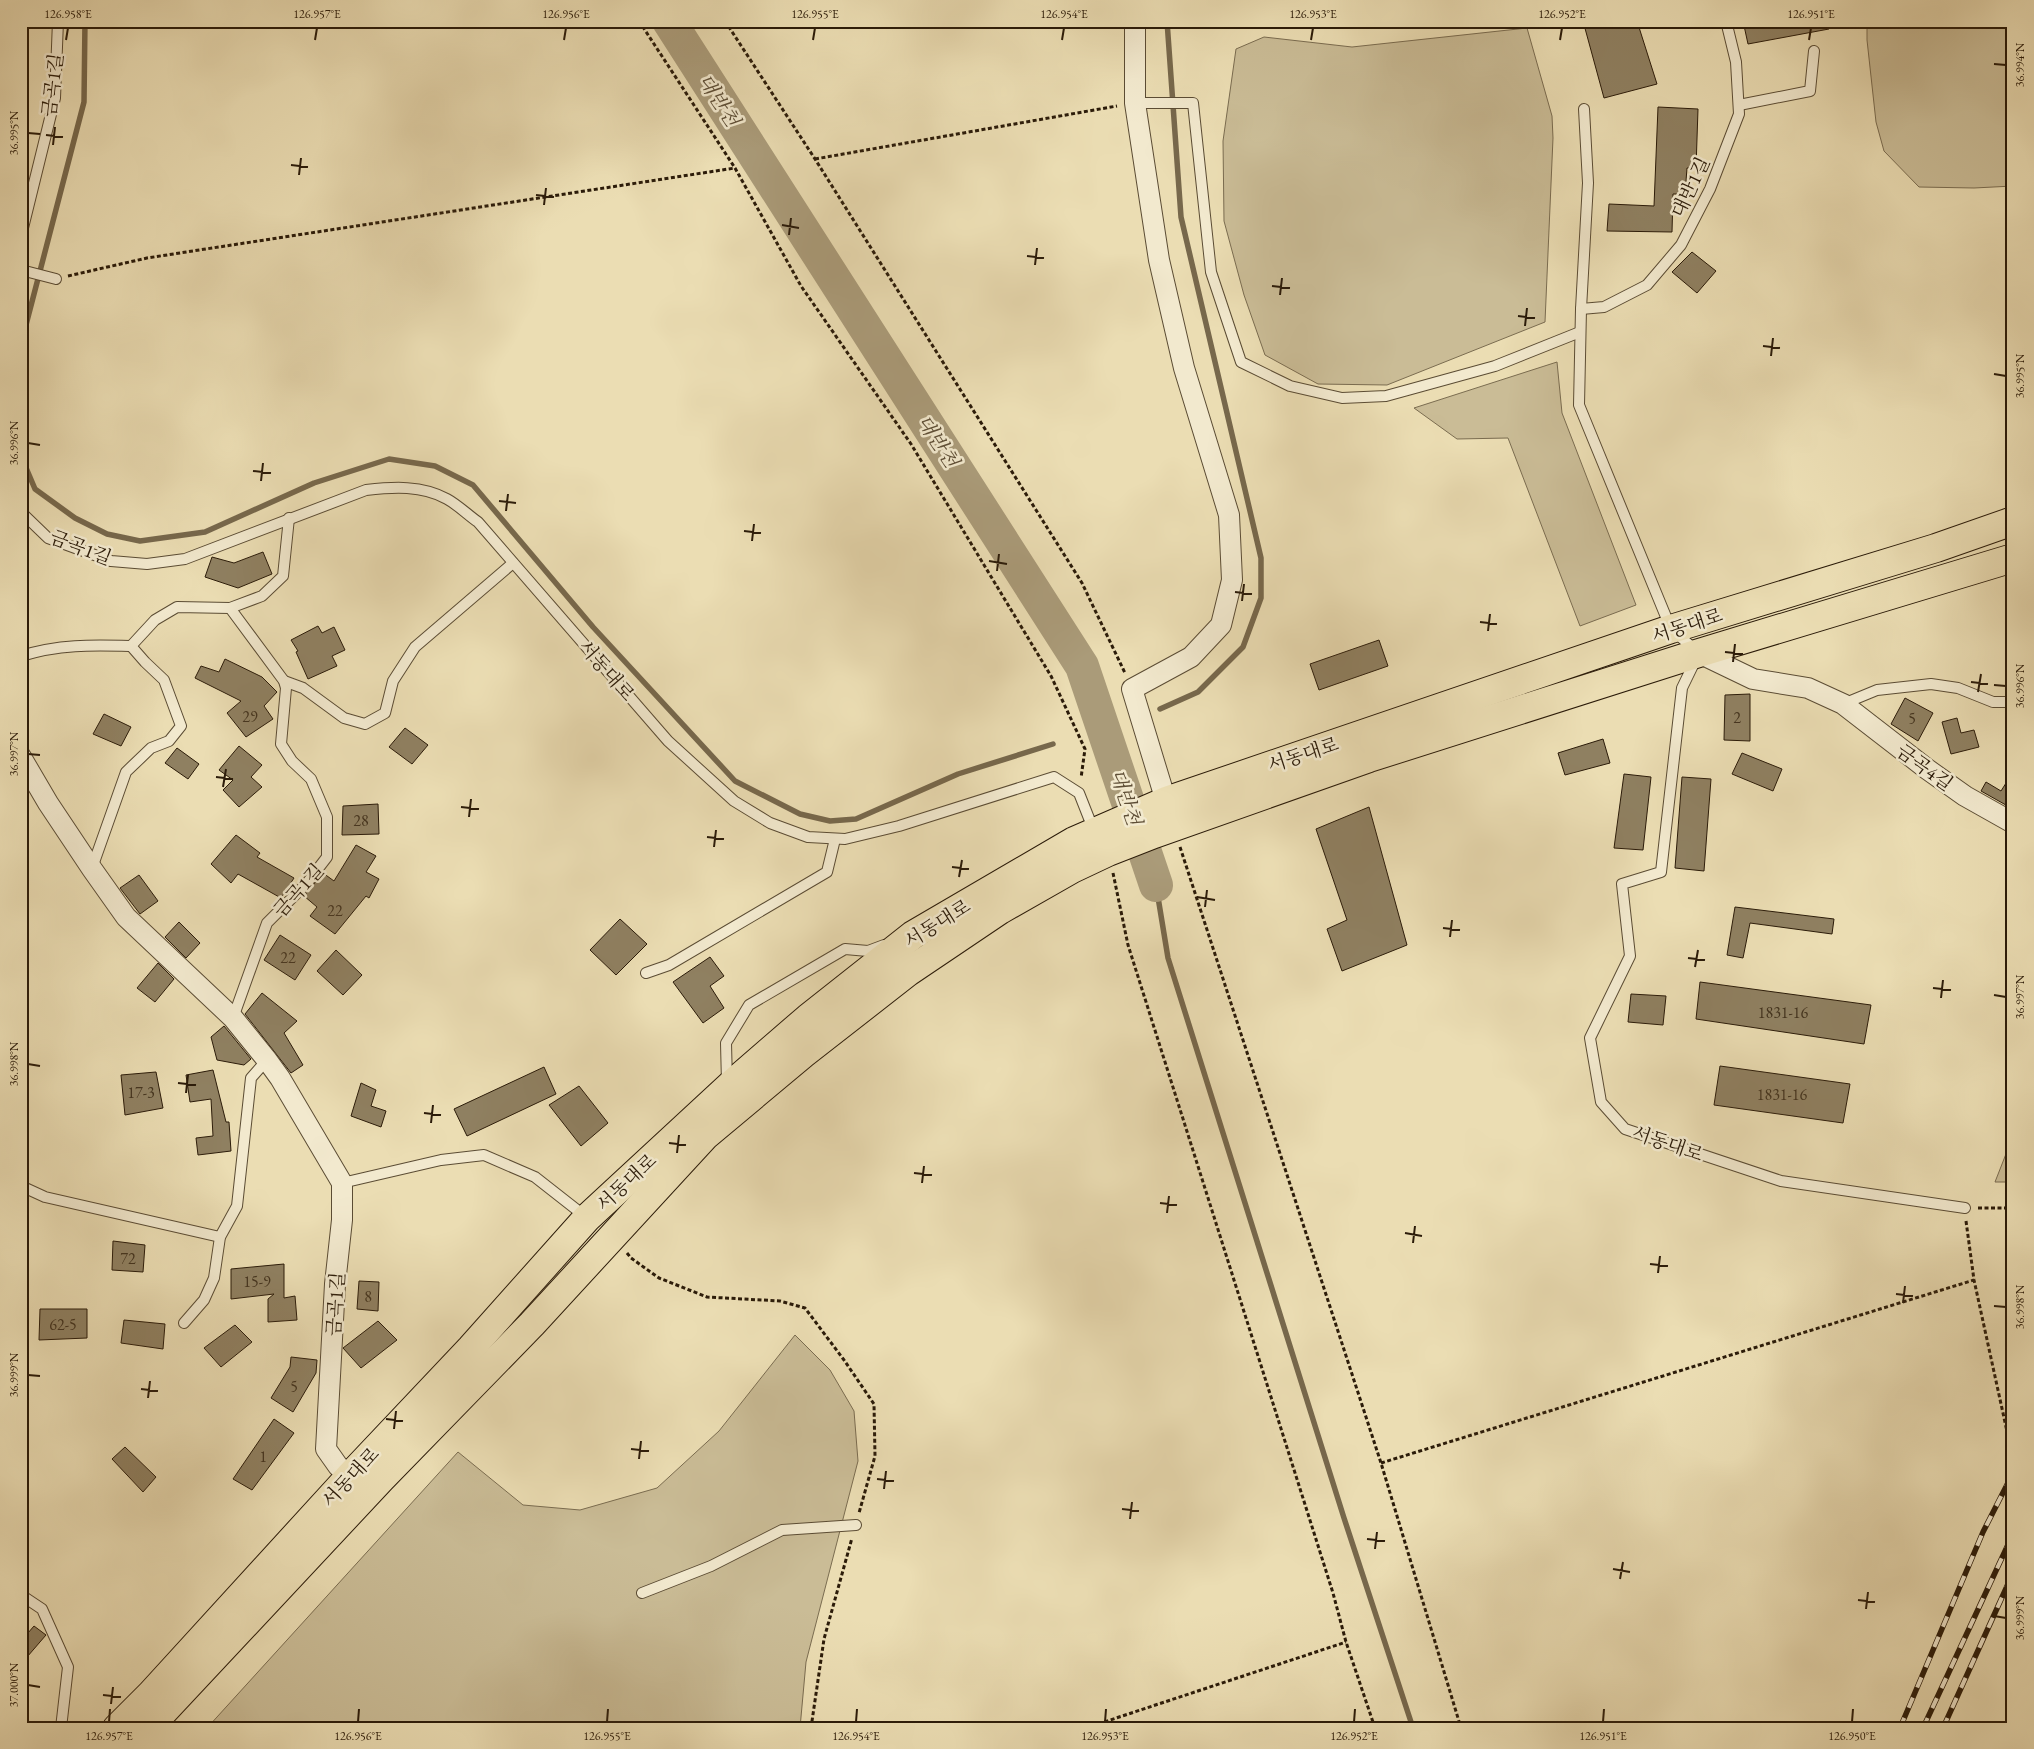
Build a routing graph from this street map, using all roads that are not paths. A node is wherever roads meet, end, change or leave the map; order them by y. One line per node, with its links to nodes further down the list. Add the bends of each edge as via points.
1 (58, 21): 8 (lane, 금곡1길, via 54,98)
2 (1135, 21): 5 (street)
3 (1726, 21): 6 (lane, 대반1길, via 1736,62)
4 (1814, 51): 6 (lane, via 1810,90)
5 (1135, 103): 12 (lane, via 1193,103 1211,272 1241,362 1290,386 1342,398 1386,396 1495,366); 27 (street, via 1159,260 1171,314 1228,515 1232,580 1221,624 1191,657 1132,689)
6 (1739, 105): 11 (lane, 대반1길, via 1739,114 1710,190 1681,245 1647,284 1604,307)
7 (1584, 109): 11 (lane, via 1588,183)
8 (21, 236)
9 (21, 270): 10 (lane)
10 (56, 279)
11 (1581, 309): 12 (lane)
12 (1580, 332): 19 (lane, via 1579,405)
13 (21, 512): 14 (lane, 금곡1길, via 48,538 111,561 147,564 186,559)
14 (288, 518): 17 (lane, 서동대로, via 366,490 419,488 446,498 478,522); 18 (lane, via 283,576 262,596)
15 (2013, 521): 19 (main road, 서동대로, via 1936,548)
16 (2013, 558): 21 (main road, 서동대로)
17 (513, 562): 23 (lane, via 415,647 392,681 385,713 365,724 344,718 303,688); 29 (lane, 서동대로, via 668,740 734,801 770,822 808,837)
18 (230, 608): 20 (lane, via 178,607 155,620); 23 (lane)
19 (1671, 629): 21 (lane); 27 (main road, 서동대로)
20 (131, 646): 22 (lane, via 81,644); 31 (lane, via 164,680 181,726 169,741 151,748 126,772)
21 (1699, 653): 25 (street, 금곡4길, via 1753,679 1808,688); 27 (main road, 서동대로, via 1368,758); 39 (lane, 서동대로, via 1682,688 1661,872 1622,884 1630,956 1590,1038 1601,1102 1625,1129 1780,1181)
22 (21, 656)
23 (284, 681): 34 (lane, 금곡1길, via 282,744 292,761 311,779 327,817 327,857 268,923)
24 (2013, 702): 25 (lane, via 1993,702 1958,688 1932,684 1877,690)
25 (1843, 704): 28 (street, 금곡4길, via 1935,775)
26 (21, 757): 31 (street)
27 (1161, 817): 30 (main road, 서동대로)
28 (2013, 823)
29 (835, 839): 30 (lane, 서동대로, via 898,826 1054,777 1079,793); 33 (lane, via 827,872 669,965)
30 (1107, 840): 32 (main road, 서동대로, via 1074,841); 43 (main road, 서동대로, via 1072,869 1000,910 908,972 705,1136 532,1324)
31 (92, 869): 34 (street, via 126,917)
32 (913, 935): 36 (main road, 서동대로, via 808,1018); 36 (lane, via 868,951 845,950 748,1005 726,1043)
33 (646, 973)
34 (233, 1018): 35 (street)
35 (267, 1060): 37 (street); 41 (lane, via 251,1078 238,1206)
36 (727, 1088): 40 (main road, 서동대로)
37 (342, 1183): 40 (lane, via 441,1160 484,1155 535,1177); 43 (street, 금곡1길, via 326,1449 338,1466)
38 (21, 1186): 41 (lane, via 45,1197)
39 (1965, 1208)
40 (587, 1218): 43 (main road, 서동대로, via 471,1348)
41 (220, 1237): 42 (lane, via 214,1278 204,1300)
42 (184, 1324)
43 (360, 1484): 48 (main road, 서동대로); 49 (main road, 서동대로)
44 (856, 1525): 45 (lane, via 782,1530 711,1566)
45 (642, 1593)
46 (21, 1595): 47 (lane, via 42,1609 68,1667)
47 (61, 1728)
48 (117, 1728)
49 (148, 1728)

